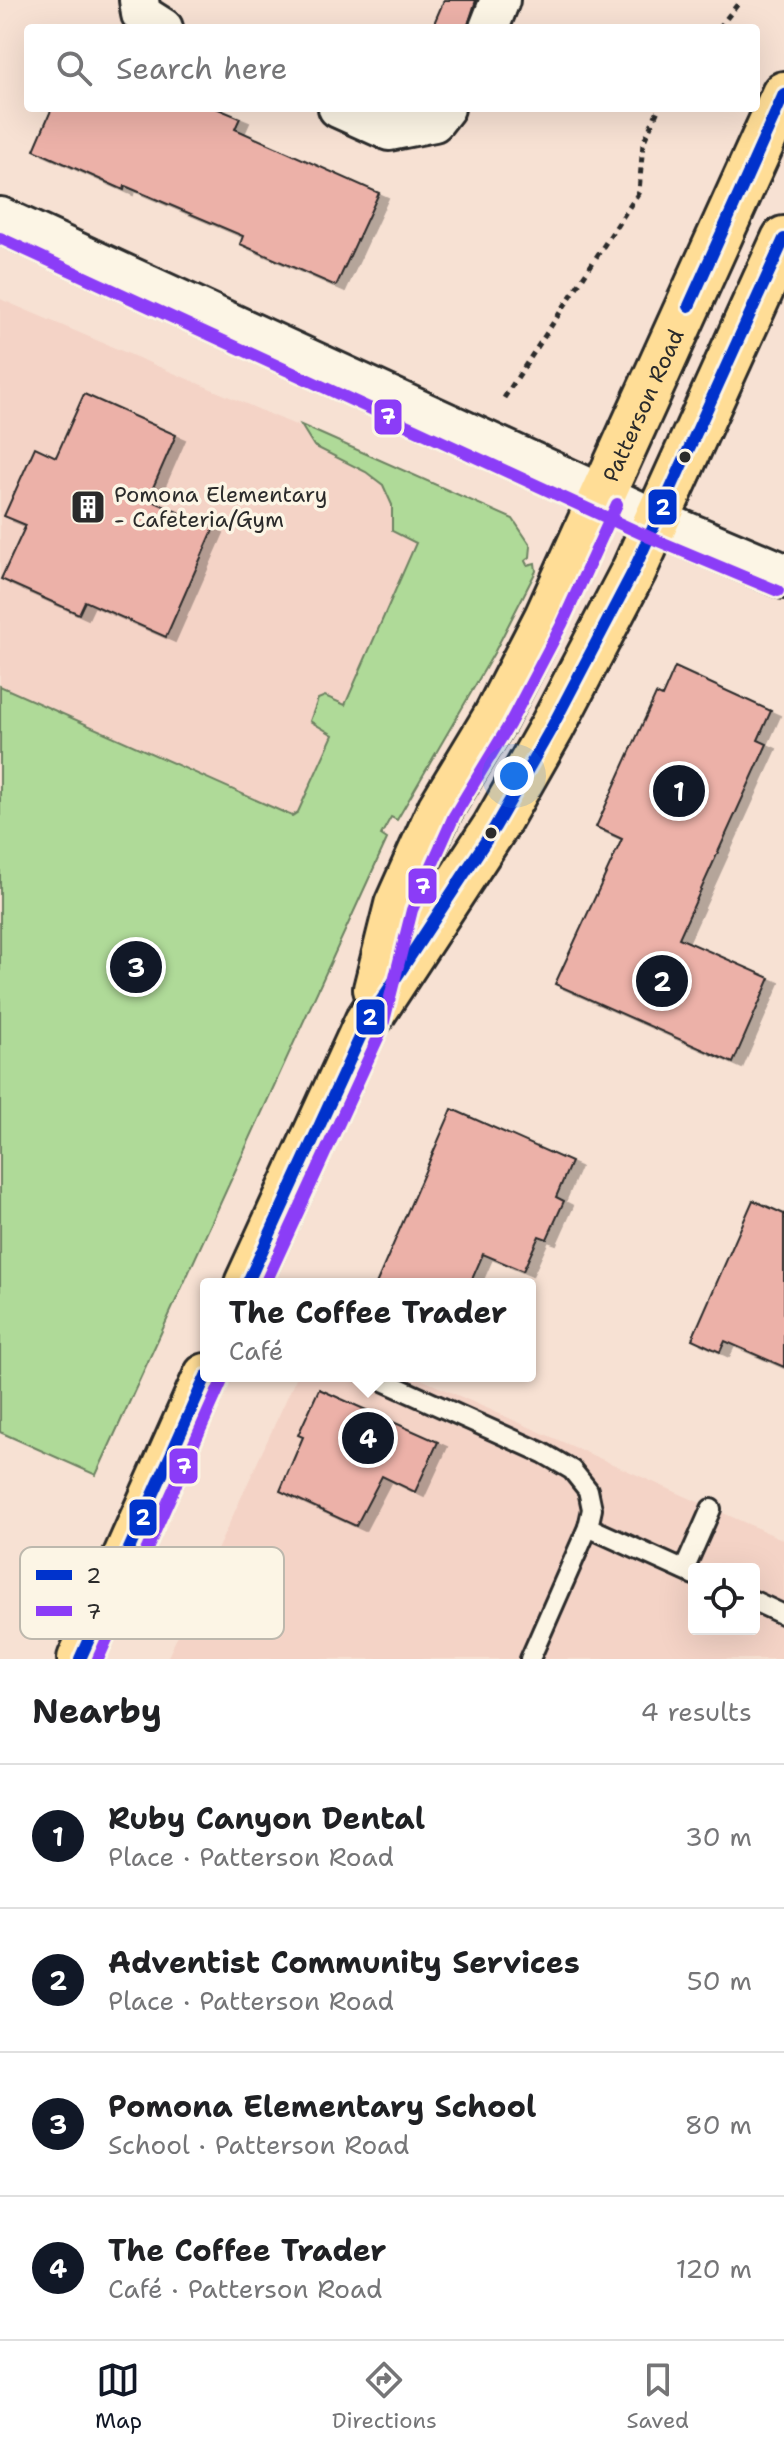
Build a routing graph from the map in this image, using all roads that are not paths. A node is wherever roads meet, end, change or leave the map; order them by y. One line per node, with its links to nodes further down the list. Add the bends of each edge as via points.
1 (139, 0): 3 (street, via 141,14)
2 (500, 0): 4 (street)
3 (157, 24)
4 (491, 24)
5 (784, 94): 10 (main road, Patterson Road)
6 (347, 112): 7 (street, via 389,131 434,122)
7 (442, 112)
8 (0, 220): 10 (street)
9 (784, 239): 11 (main road, Patterson Road)
10 (602, 497): 11 (street); 13 (main road, Patterson Road, via 547,617 440,809 397,905)
11 (656, 522): 12 (street); 13 (main road, Patterson Road, via 495,827)
12 (784, 576)
13 (367, 1022): 14 (main road, Patterson Road)
14 (263, 1272)
15 (203, 1382): 19 (main road)
16 (385, 1382): 18 (lane, via 572,1470 588,1490)
17 (711, 1509): 20 (lane)
18 (588, 1527): 21 (lane); 26 (lane)
19 (130, 1547)
20 (692, 1563)
21 (688, 1572)
22 (760, 1604): 23 (lane)
23 (784, 1615)
24 (89, 1639): 25 (main road)
25 (80, 1659)
26 (530, 1659)

